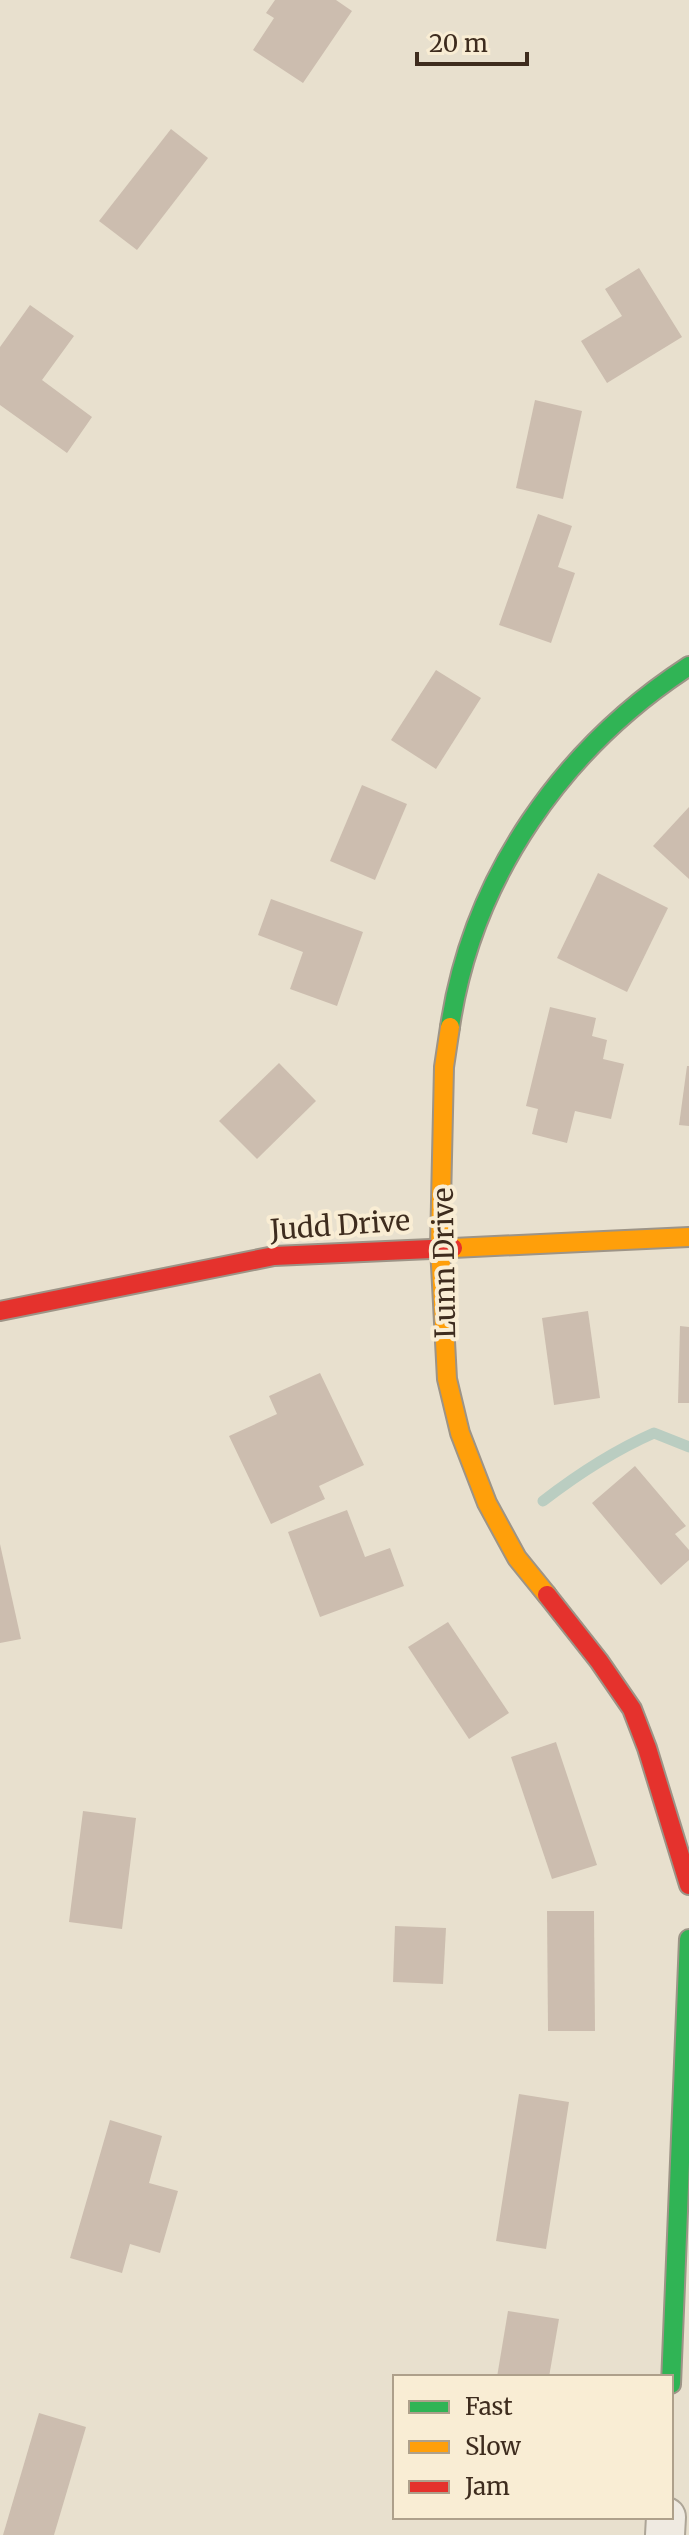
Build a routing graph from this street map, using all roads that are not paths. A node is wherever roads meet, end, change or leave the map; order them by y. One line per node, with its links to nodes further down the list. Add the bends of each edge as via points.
1 (689, 666): 3 (street, Lunn Drive, via 649,692 563,776 527,823 472,931 454,998 444,1067)
2 (689, 1237): 3 (street, Judd Drive)
3 (440, 1247): 4 (street, Judd Drive, via 274,1256); 5 (street, Lunn Drive, via 447,1379 460,1433 487,1503 517,1558 632,1709)
4 (0, 1311)
5 (689, 1885)
6 (689, 1939): 7 (street)
7 (671, 2375)

